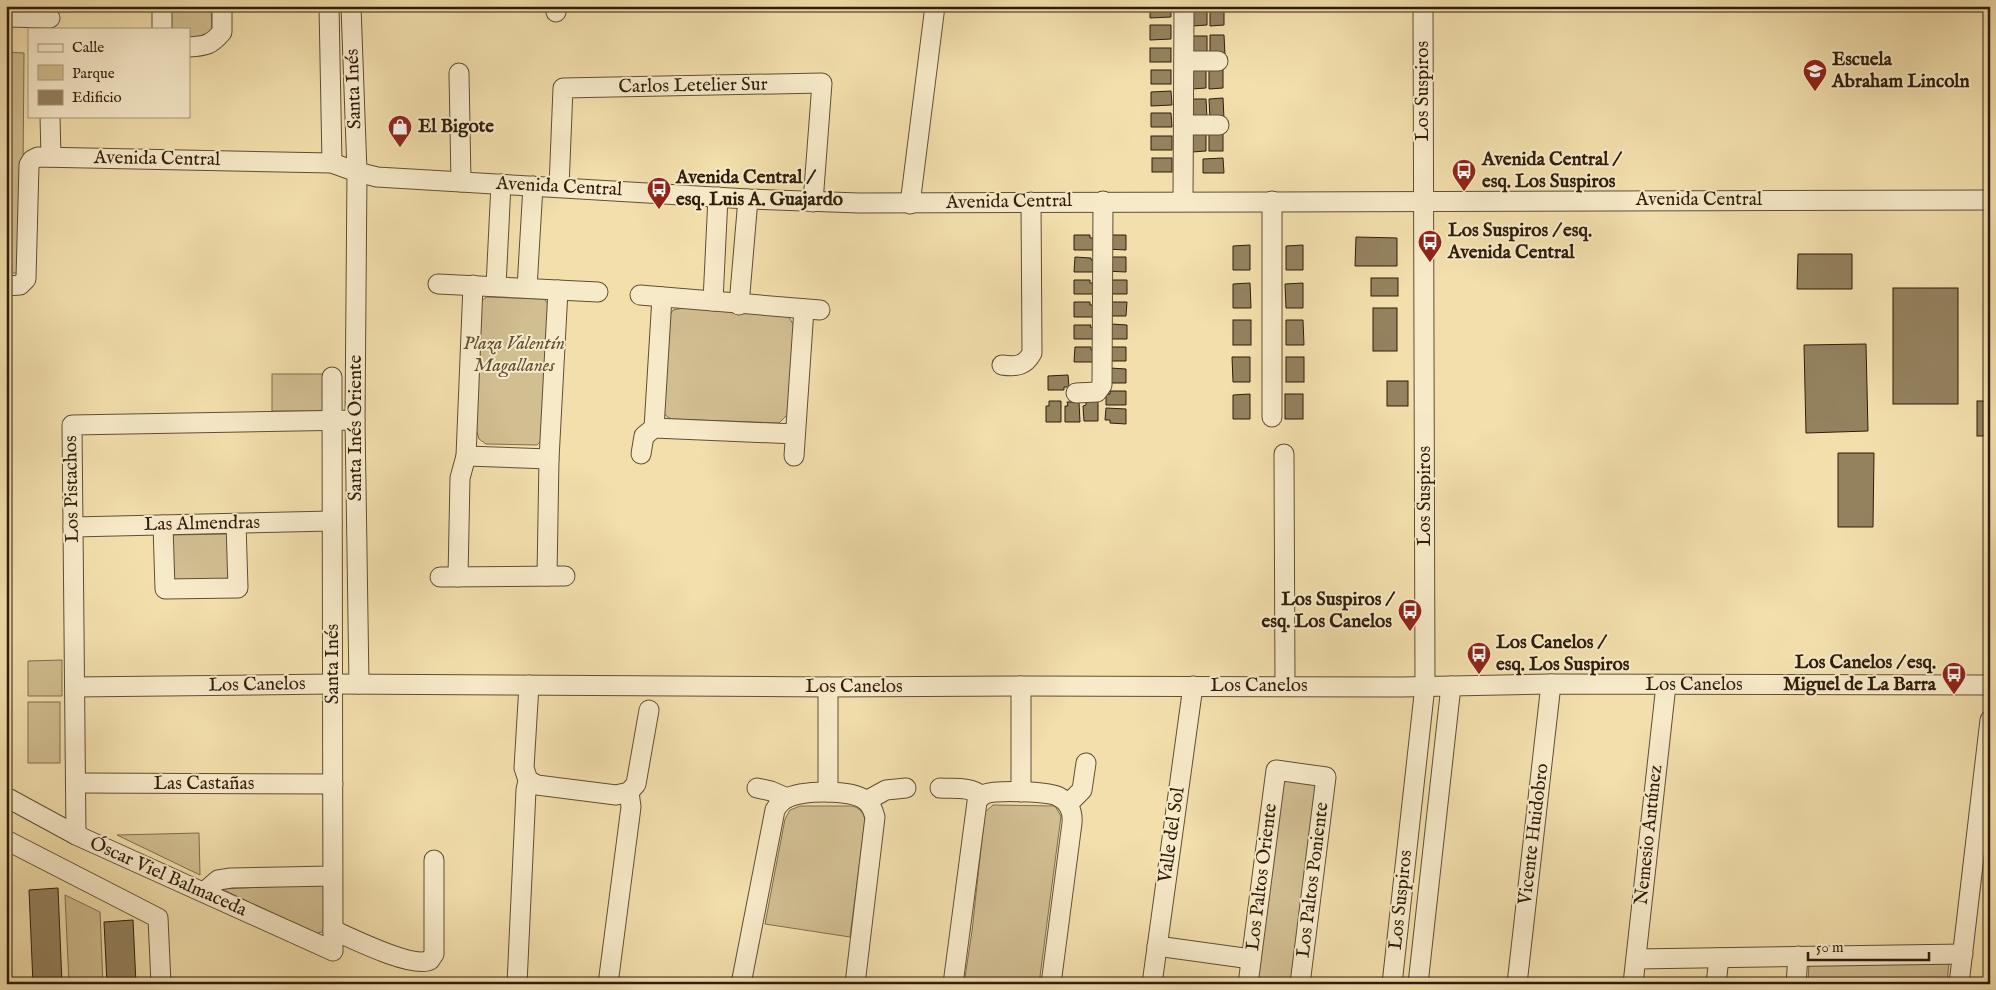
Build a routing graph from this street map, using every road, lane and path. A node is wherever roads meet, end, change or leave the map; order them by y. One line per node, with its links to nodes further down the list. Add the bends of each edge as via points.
1 (162, 6): 10 (street)
2 (222, 6): 11 (street, via 222,32 206,46)
3 (329, 6): 19 (street, Santa Inés)
4 (351, 6): 20 (street, Santa Inés)
5 (935, 6): 34 (street)
6 (1184, 6): 12 (street)
7 (1424, 6): 31 (street, Los Suspiros)
8 (6, 17): 9 (street)
9 (50, 18)
10 (162, 28)
11 (190, 47)
12 (1184, 61): 13 (street); 16 (street)
13 (1218, 61)
14 (459, 73): 21 (street)
15 (50, 118): 18 (street)
16 (1184, 125): 17 (street); 29 (street)
17 (1219, 125)
18 (51, 157): 19 (street, Avenida Central); 37 (street, Avenida Central, via 38,157 29,165 26,279 20,285)
19 (332, 163): 20 (street, Avenida Central)
20 (358, 172): 21 (street, Avenida Central); 51 (street, Santa Inés Oriente)
21 (461, 182): 22 (street, Avenida Central)
22 (501, 184): 23 (street, Avenida Central); 38 (street)
23 (534, 186): 24 (street, Avenida Central); 39 (street)
24 (559, 187): 25 (street, Avenida Central); 32 (street, Carlos Letelier Sur, via 563,88 822,83)
25 (718, 197): 26 (street, Avenida Central); 44 (street)
26 (748, 199): 32 (street, Avenida Central); 45 (street)
27 (1990, 200): 31 (street, Avenida Central)
28 (1103, 201): 29 (street, Avenida Central); 33 (street, Avenida Central); 48 (street, via 1102,385 1097,392)
29 (1183, 201): 30 (street, Avenida Central)
30 (1272, 201): 31 (street, Avenida Central); 49 (street)
31 (1423, 201): 72 (street, Los Suspiros)
32 (813, 202): 34 (street, Avenida Central)
33 (1031, 202): 34 (street, Avenida Central); 46 (street, via 1032,353 1027,362 1019,366)
34 (910, 204)
35 (438, 284): 36 (street)
36 (472, 285): 38 (street); 56 (street)
37 (6, 286)
38 (496, 286): 39 (street)
39 (527, 288): 40 (street)
40 (558, 290): 41 (street); 58 (street)
41 (598, 292)
42 (640, 295): 43 (street)
43 (662, 297): 44 (street); 52 (street)
44 (713, 302): 45 (street)
45 (740, 305): 53 (street, via 812,310)
46 (1002, 365)
47 (332, 377): 50 (street, Santa Inés)
48 (1076, 393)
49 (1272, 418)
50 (331, 420): 51 (street, Los Pistachos); 59 (street, Santa Inés); 62 (street, Los Pistachos, via 72,425)
51 (355, 420): 64 (street, Santa Inés Oriente)
52 (654, 428): 53 (street); 54 (street, via 644,436)
53 (795, 434): 57 (street)
54 (641, 454)
55 (1284, 454): 71 (street)
56 (466, 456): 58 (street); 58 (street, via 460,478 449,577 556,576)
57 (794, 456)
58 (549, 459)
59 (332, 521): 60 (street, Las Almendras); 63 (street, Santa Inés)
60 (236, 523): 61 (street, Las Almendras); 61 (street, via 238,588 165,589)
61 (163, 525): 62 (street, Las Almendras)
62 (73, 528): 74 (street, Los Pistachos)
63 (333, 684): 64 (street, Los Canelos); 74 (street, Los Canelos); 82 (street, Santa Inés)
64 (359, 684): 66 (street, Los Canelos)
65 (1551, 684): 67 (street, Los Canelos); 73 (street, Los Canelos); 119 (street, Vicente Huidobro)
66 (529, 685): 75 (street, Los Canelos); 80 (street, via 524,768)
67 (1666, 685): 68 (street, Los Canelos); 106 (street, Nemesio Antúnez)
68 (1990, 685)
69 (1021, 686): 70 (street, Los Canelos); 75 (street, Los Canelos); 88 (street)
70 (1193, 686): 71 (street, Los Canelos); 100 (street, Valle del Sol)
71 (1284, 686): 72 (street, Los Canelos)
72 (1425, 686): 73 (street, Los Canelos); 117 (street, Los Suspiros)
73 (1451, 686): 118 (street, Los Suspiros)
74 (75, 687): 81 (street, Los Pistachos)
75 (828, 687): 87 (street)
76 (649, 710): 86 (street, via 636,784)
77 (1990, 720): 102 (street)
78 (1086, 763): 93 (street, via 1082,790)
79 (1276, 770): 105 (street, Los Paltos Oriente); 116 (street, Los Paltos Poniente, via 1326,777)
80 (528, 780): 86 (street, via 537,785 616,795); 108 (street)
81 (76, 783): 82 (street, Las Castañas); 94 (street, Los Pistachos)
82 (333, 784): 97 (street, Santa Inés)
83 (756, 788): 91 (street)
84 (906, 788): 92 (street, via 886,790)
85 (940, 788): 89 (street, via 974,790)
86 (629, 792): 109 (street, via 631,806)
87 (828, 792): 91 (street); 92 (street, via 853,795)
88 (1021, 792): 89 (street); 93 (street, via 1050,793)
89 (982, 796): 112 (street, via 975,806)
90 (6, 797): 94 (street, Óscar Viel Balmaceda)
91 (787, 798): 110 (street, via 778,805 773,816)
92 (866, 801): 111 (street, via 874,813 876,825)
93 (1068, 804): 113 (street, via 1072,823)
94 (76, 835): 98 (street, Óscar Viel Balmaceda)
95 (6, 840): 107 (street, Óscar Viel Balmaceda, via 158,918)
96 (434, 860): 99 (street, via 434,954 430,960 423,962 387,954)
97 (332, 876): 98 (street, via 231,878 218,880); 99 (street, Santa Inés)
98 (204, 892): 101 (street, Óscar Viel Balmaceda)
99 (333, 930): 101 (street, Santa Inés)
100 (1157, 946): 105 (street); 114 (street, Valle del Sol)
101 (333, 951)
102 (1963, 954): 103 (street); 123 (street)
103 (1798, 956): 104 (street); 122 (street)
104 (1719, 958): 106 (street); 121 (street)
105 (1251, 959): 115 (street, Los Paltos Oriente)
106 (1636, 959): 120 (street, Nemesio Antúnez)
107 (161, 984)
108 (517, 984)
109 (608, 984)
110 (741, 984)
111 (855, 984)
112 (953, 984)
113 (1051, 984)
114 (1152, 984)
115 (1248, 984)
116 (1300, 984)
117 (1392, 984)
118 (1418, 984)
119 (1517, 984)
120 (1634, 984)
121 (1716, 984)
122 (1796, 984)
123 (1959, 984)

